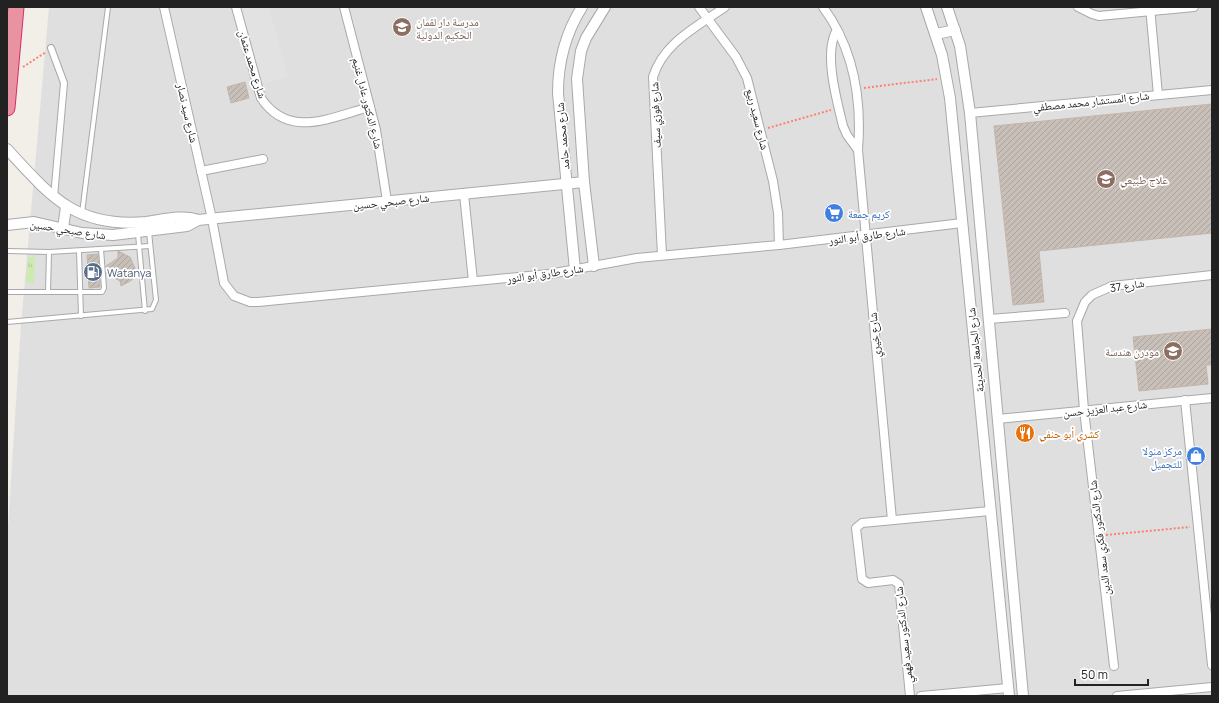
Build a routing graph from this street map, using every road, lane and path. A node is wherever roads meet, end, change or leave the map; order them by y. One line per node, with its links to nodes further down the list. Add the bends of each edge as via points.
1 (16, 7): 21 (highway)
2 (108, 7): 41 (lane)
3 (164, 7): 34 (street, شارع سيد نصار)
4 (236, 7): 26 (street, شارع محمد عثمان, via 261,98 276,115 292,122 309,123)
5 (344, 7): 26 (street, شارع الدكتور عادل غنيم)
6 (582, 7): 36 (street, شارع محمد حامد, via 569,31 558,77)
7 (605, 7): 35 (street, شارع محمد حامد, via 586,38 581,51 577,78)
8 (699, 7): 16 (street, شارع سعيد ربيع)
9 (725, 7): 16 (street, شارع فوزي سيف)
10 (823, 7): 17 (street, شارع خيري)
11 (926, 7): 19 (street, شارع الجامعة الحديثة)
12 (947, 7): 18 (street, شارع الجامعة الحديثة)
13 (1078, 7): 15 (street, via 1099,16)
14 (1194, 7): 15 (street)
15 (1150, 9): 25 (street)
16 (708, 19): 30 (street, شارع سعيد ربيع, via 744,71); 57 (street, شارع فوزي سيف, via 665,52 653,77)
17 (837, 30): 23 (street, شارع خيري, via 851,62); 28 (street, via 830,50)
18 (955, 30): 19 (street); 29 (street, شارع الجامعة الحديثة, via 964,63)
19 (936, 34): 22 (street, شارع الجامعة الحديثة)
20 (52, 48): 21 (path); 38 (street, via 64,83)
21 (10, 76): 27 (highway)
22 (947, 77): 23 (path); 44 (street, شارع الجامعة الحديثة)
23 (857, 89): 32 (street, شارع خيري, via 860,115)
24 (1212, 90): 25 (street, شارع المستشار محمد مصطفي)
25 (1158, 95): 29 (street, شارع المستشار محمد مصطفي)
26 (370, 107): 39 (street, شارع الدكتور عادل غنيم)
27 (7, 108)
28 (839, 108): 30 (path); 32 (street, via 847,135)
29 (970, 113): 68 (street, شارع الجامعة الحديثة)
30 (761, 130): 50 (street, شارع سعيد ربيع, via 776,197)
31 (7, 149): 38 (street, شارع صبحي حسين)
32 (858, 150): 49 (street, شارع خيري)
33 (264, 159): 34 (street)
34 (201, 171): 42 (street, شارع سيد نصار)
35 (584, 182): 36 (street, شارع صبحي حسين); 58 (street, شارع محمد حامد)
36 (566, 184): 37 (street, شارع صبحي حسين); 59 (street, شارع محمد حامد)
37 (464, 194): 39 (street, شارع صبحي حسين); 61 (street)
38 (54, 197): 40 (street, شارع صبحي حسين)
39 (387, 201): 42 (street, شارع صبحي حسين)
40 (66, 207): 41 (street, شارع صبحي حسين); 46 (street)
41 (82, 215): 43 (street, شارع صبحي حسين, via 121,223 186,218)
42 (212, 219): 43 (street, شارع صبحي حسين); 61 (street, شارع طارق أبو النور, via 224,283 234,296 246,301 258,302)
43 (198, 220): 47 (street, شارع صبحي حسين, via 190,226)
44 (962, 223): 49 (street, شارع طارق أبو النور); 74 (street, شارع الجامعة الحديثة)
45 (7, 225): 46 (street, شارع صبحي حسين, via 34,222)
46 (63, 228): 48 (street, شارع صبحي حسين, via 98,235)
47 (149, 232): 48 (street, شارع صبحي حسين); 52 (lane)
48 (138, 234): 51 (lane)
49 (865, 235): 50 (street, شارع طارق أبو النور); 75 (street, شارع خيري)
50 (779, 245): 57 (street, شارع طارق أبو النور)
51 (139, 246): 52 (lane); 53 (lane); 65 (lane)
52 (150, 246): 65 (lane, via 156,300 154,307)
53 (101, 249): 55 (lane); 64 (lane, via 104,290 100,293)
54 (7, 250): 56 (lane)
55 (79, 251): 56 (lane); 64 (lane)
56 (49, 252): 63 (lane)
57 (662, 255): 58 (street, شارع طارق أبو النور)
58 (594, 266): 59 (street, شارع طارق أبو النور)
59 (575, 270): 61 (street, شارع طارق أبو النور)
60 (1212, 275): 72 (street, شارع 37, via 1112,286 1092,295 1085,302 1077,321)
61 (473, 281)
62 (7, 292): 63 (lane)
63 (48, 292): 64 (lane)
64 (81, 292): 67 (lane)
65 (145, 311): 67 (lane)
66 (1066, 313): 68 (street)
67 (81, 316): 69 (lane)
68 (989, 319): 73 (street, شارع الجامعة الحديثة)
69 (7, 322)
70 (1212, 398): 71 (street, شارع عبد العزيز حسن)
71 (1185, 400): 72 (street, شارع عبد العزيز حسن); 76 (street)
72 (1084, 410): 73 (street, شارع عبد العزيز حسن); 77 (street, شارع الدكتور فكري سعد الدين)
73 (998, 419): 78 (street, شارع الجامعة الحديثة)
74 (990, 511): 75 (street); 79 (street, شارع الجامعة الحديثة)
75 (892, 520): 84 (street, شارع الدكتور سعيد فهمي, via 862,523 857,526 860,577 868,583 893,580 900,584)
76 (1198, 527): 77 (path); 80 (street)
77 (1099, 536): 81 (street, شارع الدكتور فكري سعد الدين)
78 (1009, 545): 79 (street); 86 (street, شارع الجامعة الحديثة)
79 (994, 546): 83 (street, شارع الجامعة الحديثة)
80 (1212, 665)
81 (1114, 666)
82 (1212, 687): 87 (street)
83 (1008, 692): 85 (street)
84 (910, 696)
85 (921, 696)
86 (1023, 696)
87 (1117, 696)

